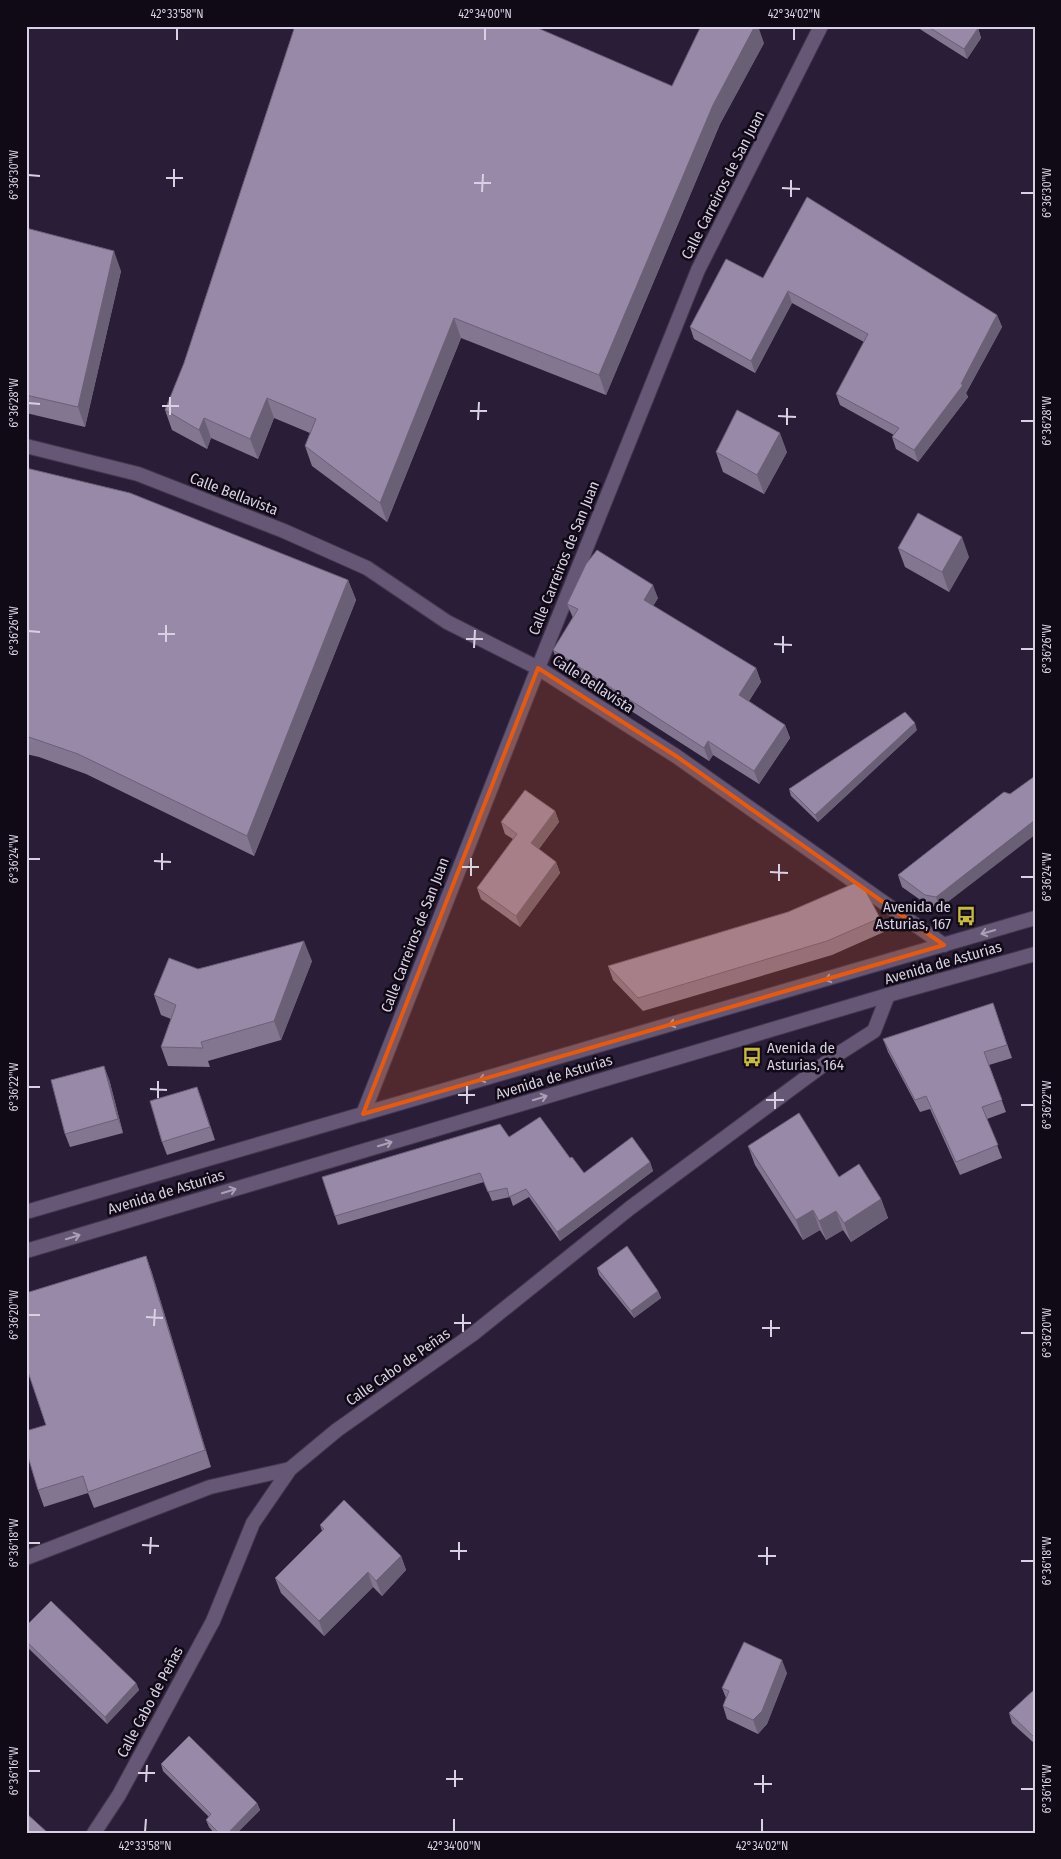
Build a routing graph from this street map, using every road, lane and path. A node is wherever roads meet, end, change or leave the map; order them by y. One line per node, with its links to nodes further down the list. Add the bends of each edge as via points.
1 (821, 26): 3 (street, Calle Carreiros de San Juan, via 698,270)
2 (26, 446): 3 (street, Calle Bellavista, via 138,474 284,531 367,568 447,622)
3 (538, 668): 5 (street, Calle Bellavista, via 676,756); 8 (street, Calle Carreiros de San Juan)
4 (1035, 918): 5 (street, Avenida de Asturias, one-way to 5)
5 (944, 945): 8 (street, Avenida de Asturias, one-way to 8)
6 (1035, 954): 7 (street, Avenida de Asturias)
7 (888, 995): 10 (street, Avenida de Asturias, one-way to 7); 11 (street, Calle Cabo de Peñas, via 874,1031 646,1196 473,1334 337,1430)
8 (363, 1114): 9 (street, Avenida de Asturias)
9 (26, 1212)
10 (26, 1251)
11 (290, 1469): 12 (street, via 210,1486); 13 (street, Calle Cabo de Peñas, via 253,1523 213,1621 119,1795)
12 (26, 1558)
13 (94, 1833)

